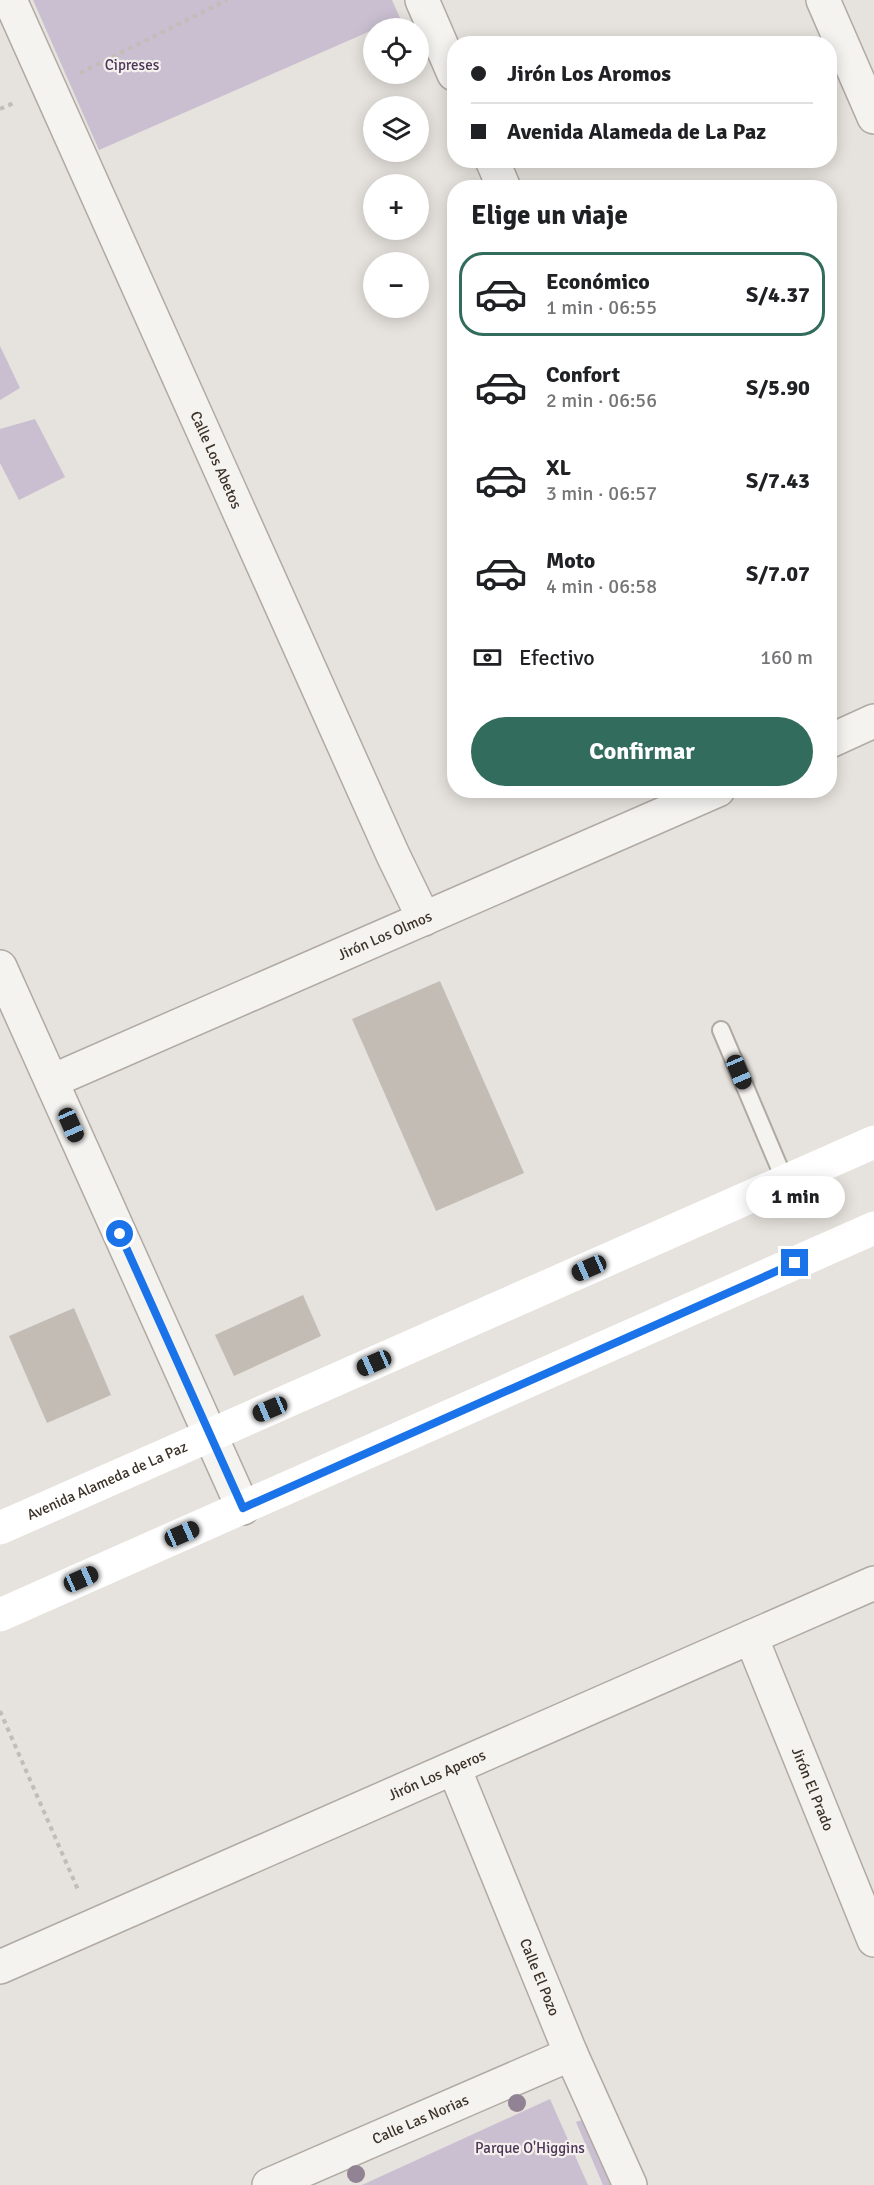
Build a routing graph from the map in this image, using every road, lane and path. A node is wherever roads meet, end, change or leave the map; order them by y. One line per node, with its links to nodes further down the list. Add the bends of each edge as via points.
1 (10, 0): 6 (street, Calle Los Abetos)
2 (227, 0): 6 (path)
3 (422, 0): 5 (street)
4 (824, 0): 7 (street)
5 (447, 58)
6 (50, 88): 11 (street, Calle Los Abetos)
7 (874, 117)
8 (874, 721): 9 (street)
9 (837, 738)
10 (700, 798): 11 (street, Jirón Los Olmos)
11 (424, 919): 14 (street, Jirón Los Olmos)
12 (0, 967): 14 (street)
13 (721, 1030): 16 (lane)
14 (52, 1082): 18 (street)
15 (874, 1142): 16 (street, Avenida Alameda de La Paz)
16 (785, 1181): 18 (street, Avenida Alameda de La Paz)
17 (874, 1228): 19 (street)
18 (211, 1435): 19 (street); 20 (street, Avenida Alameda de La Paz)
19 (243, 1508): 22 (street)
20 (0, 1528)
21 (874, 1583): 23 (street, Jirón Los Aperos)
22 (0, 1615)
23 (752, 1637): 25 (street, Jirón Los Aperos); 27 (street, Jirón El Prado)
24 (0, 1712): 26 (path)
25 (454, 1768): 26 (street, Jirón Los Aperos); 29 (street, Calle El Pozo)
26 (93, 1926): 28 (street, Jirón Los Aperos)
27 (874, 1940)
28 (0, 1967)
29 (571, 2055): 30 (street, Calle Las Norias); 31 (street, Calle El Pozo)
30 (269, 2185)
31 (630, 2185)

